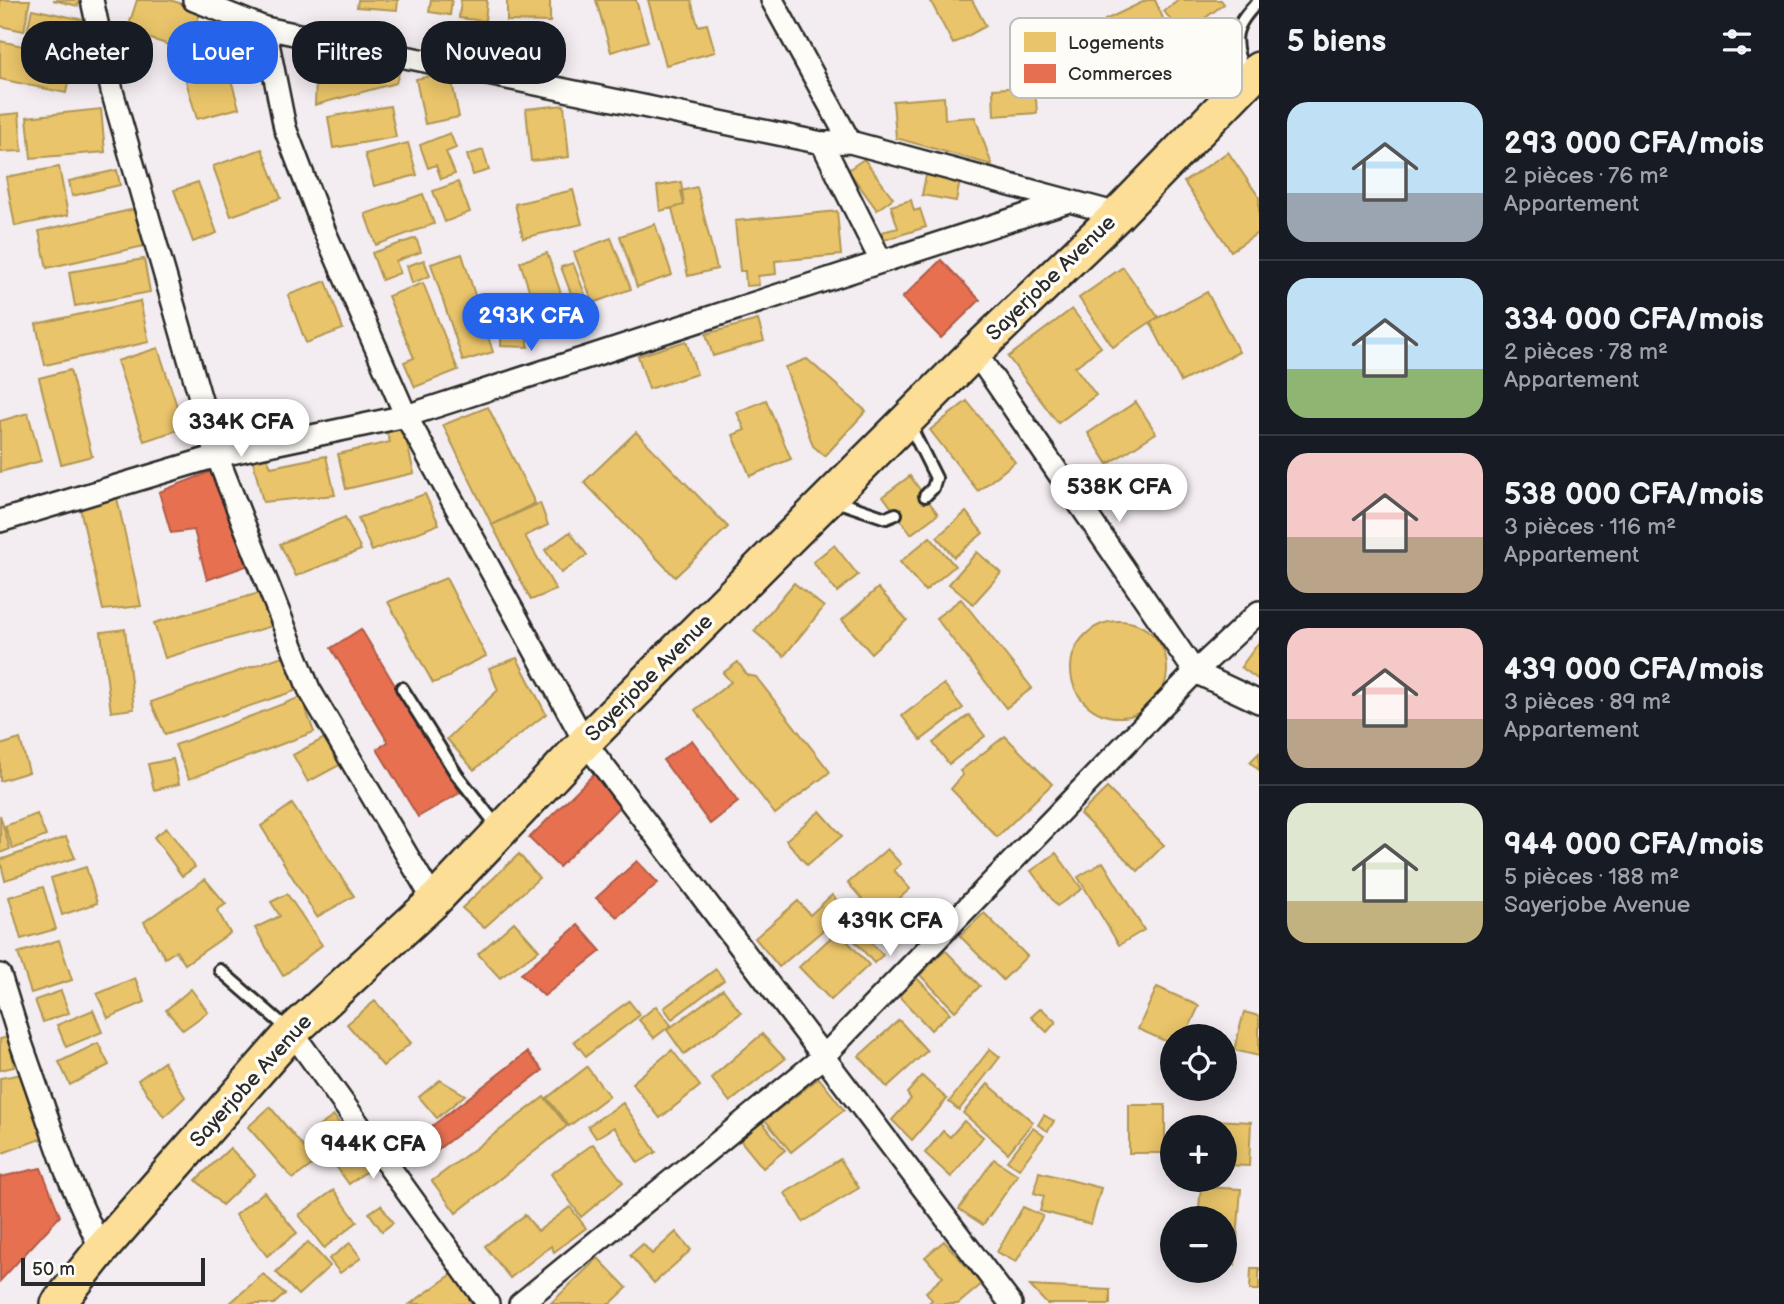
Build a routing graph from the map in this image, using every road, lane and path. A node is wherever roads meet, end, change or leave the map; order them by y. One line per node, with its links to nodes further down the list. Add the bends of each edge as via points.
1 (92, 0): 18 (street, via 112,90)
2 (194, 0): 6 (street)
3 (772, 0): 10 (street)
4 (1259, 1): 5 (lane)
5 (1242, 19)
6 (247, 21)
7 (278, 31): 11 (street)
8 (276, 84): 16 (street, via 285,128 324,230)
9 (1231, 98): 13 (main road, Sayerjobe Avenue)
10 (850, 142): 11 (street); 12 (street)
11 (822, 144): 14 (street)
12 (1069, 201): 13 (street); 14 (street)
13 (1118, 214): 15 (main road, Sayerjobe Avenue)
14 (881, 261): 16 (street)
15 (975, 352): 17 (main road, Sayerjobe Avenue); 24 (street)
16 (406, 415): 18 (street); 27 (street)
17 (907, 420): 19 (lane, via 936,478); 20 (main road, Sayerjobe Avenue)
18 (217, 456): 22 (street); 29 (street, via 309,689)
19 (925, 496)
20 (829, 498): 21 (lane, via 873,515 887,518); 27 (main road, Sayerjobe Avenue)
21 (896, 514)
22 (0, 522)
23 (1259, 612): 24 (street)
24 (1195, 672): 26 (street); 33 (street)
25 (402, 688): 28 (lane, via 457,775)
26 (1259, 702)
27 (585, 742): 28 (main road, Sayerjobe Avenue); 33 (street)
28 (501, 831): 29 (main road, Sayerjobe Avenue)
29 (434, 901): 32 (main road, Sayerjobe Avenue)
30 (220, 970): 32 (lane)
31 (0, 975): 34 (street, via 66,1171)
32 (292, 1032): 34 (main road, Sayerjobe Avenue); 36 (street)
33 (824, 1056): 37 (street); 38 (street)
34 (101, 1250): 35 (main road, Sayerjobe Avenue)
35 (58, 1304)
36 (488, 1304)
37 (520, 1304)
38 (1011, 1304)

